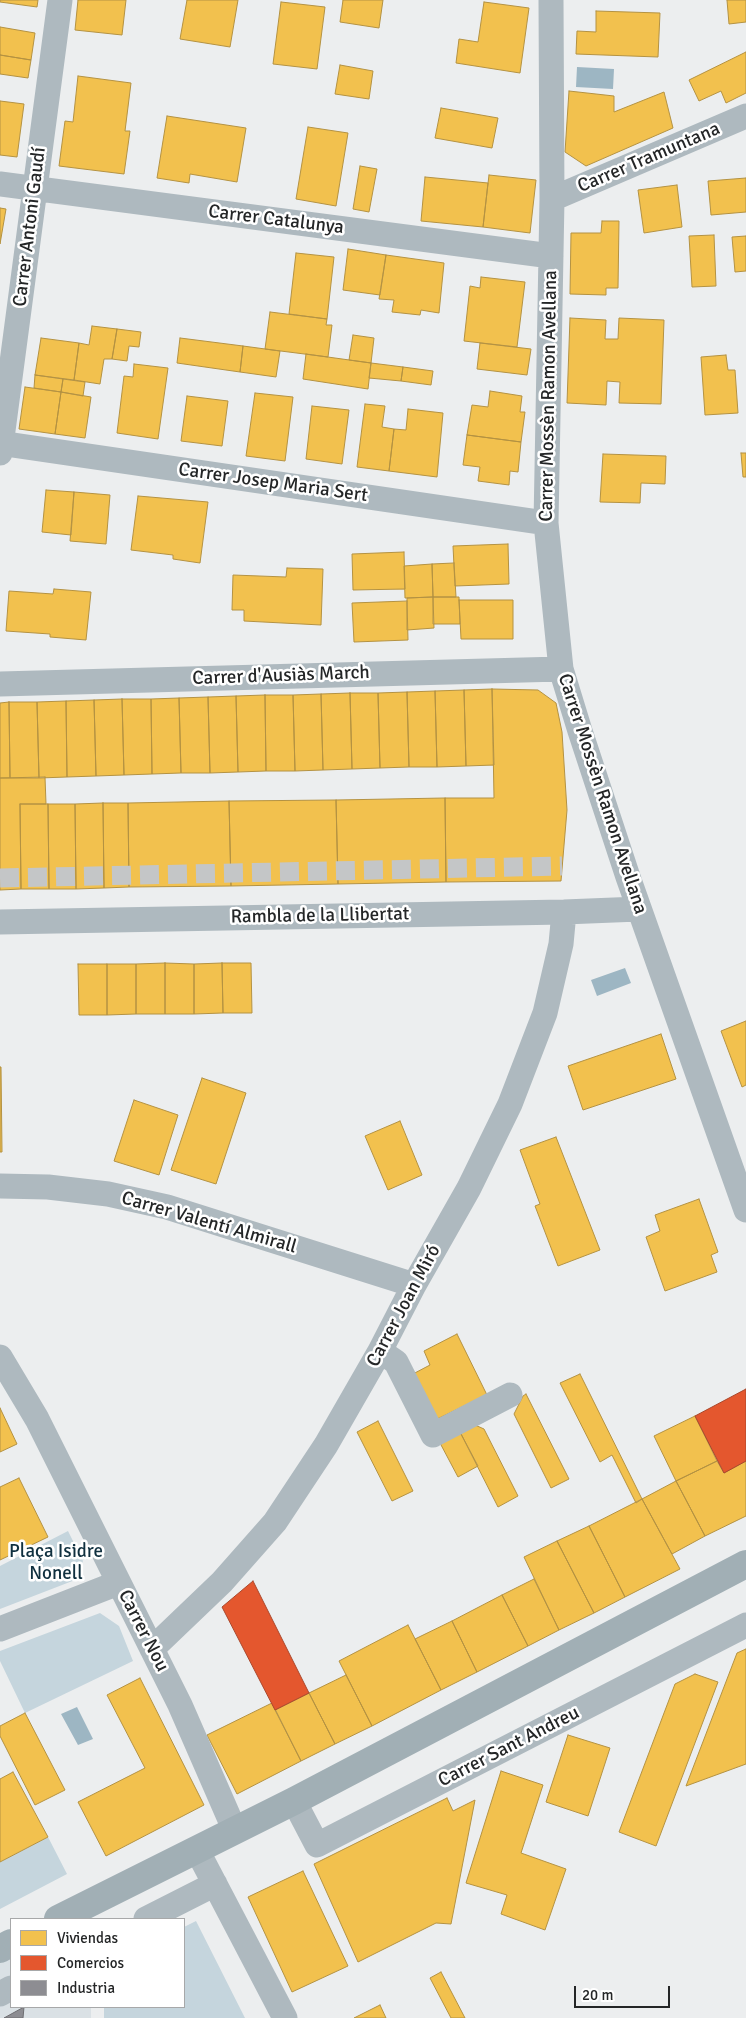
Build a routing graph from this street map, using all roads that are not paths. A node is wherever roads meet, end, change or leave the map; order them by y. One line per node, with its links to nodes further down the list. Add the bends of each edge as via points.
1 (60, 0): 5 (street, Carrer Antoni Gaudí)
2 (550, 0): 6 (street, Carrer Mossèn Ramon Avellana)
3 (746, 116): 6 (street, Carrer Tramuntana)
4 (0, 184): 5 (street, Carrer Catalunya)
5 (34, 189): 7 (street, Carrer Catalunya); 8 (street, Carrer Antoni Gaudí)
6 (552, 199): 7 (street, Carrer Mossèn Ramon Avellana)
7 (551, 256): 9 (street, Carrer Mossèn Ramon Avellana)
8 (0, 447): 9 (street, Carrer Josep Maria Sert)
9 (546, 523): 10 (street, Carrer Mossèn Ramon Avellana)
10 (561, 669): 11 (street, Carrer d'Ausiàs March); 12 (street, Carrer Mossèn Ramon Avellana)
11 (0, 684)
12 (639, 909): 13 (street, Rambla de la Llibertat); 16 (street, Carrer Mossèn Ramon Avellana)
13 (564, 912): 14 (street, Rambla de la Llibertat); 17 (street, Carrer Joan Miró, via 561,944 545,1013 510,1104 469,1188)
14 (0, 922)
15 (0, 1186): 17 (street, Carrer Valentí Almirall, via 48,1187 108,1194 167,1207)
16 (746, 1210)
17 (414, 1285): 18 (street, Carrer Joan Miró)
18 (380, 1352): 20 (street, via 396,1362 433,1435); 25 (street, Carrer Joan Miró, via 326,1446 276,1522 222,1582)
19 (0, 1357): 22 (street, Carrer Nou, via 37,1419)
20 (510, 1395)
21 (746, 1564): 26 (main road)
22 (118, 1583): 24 (street); 25 (street, Carrer Nou)
23 (746, 1626): 26 (street, Carrer Sant Andreu, via 317,1845)
24 (0, 1629)
25 (152, 1649): 27 (street, Carrer Nou)
26 (294, 1800): 27 (main road)
27 (235, 1830): 28 (main road)
28 (197, 1850): 29 (street); 30 (main road)
29 (215, 1884): 31 (street); 32 (street)
30 (60, 1918)
31 (148, 1918)
32 (285, 2018)

